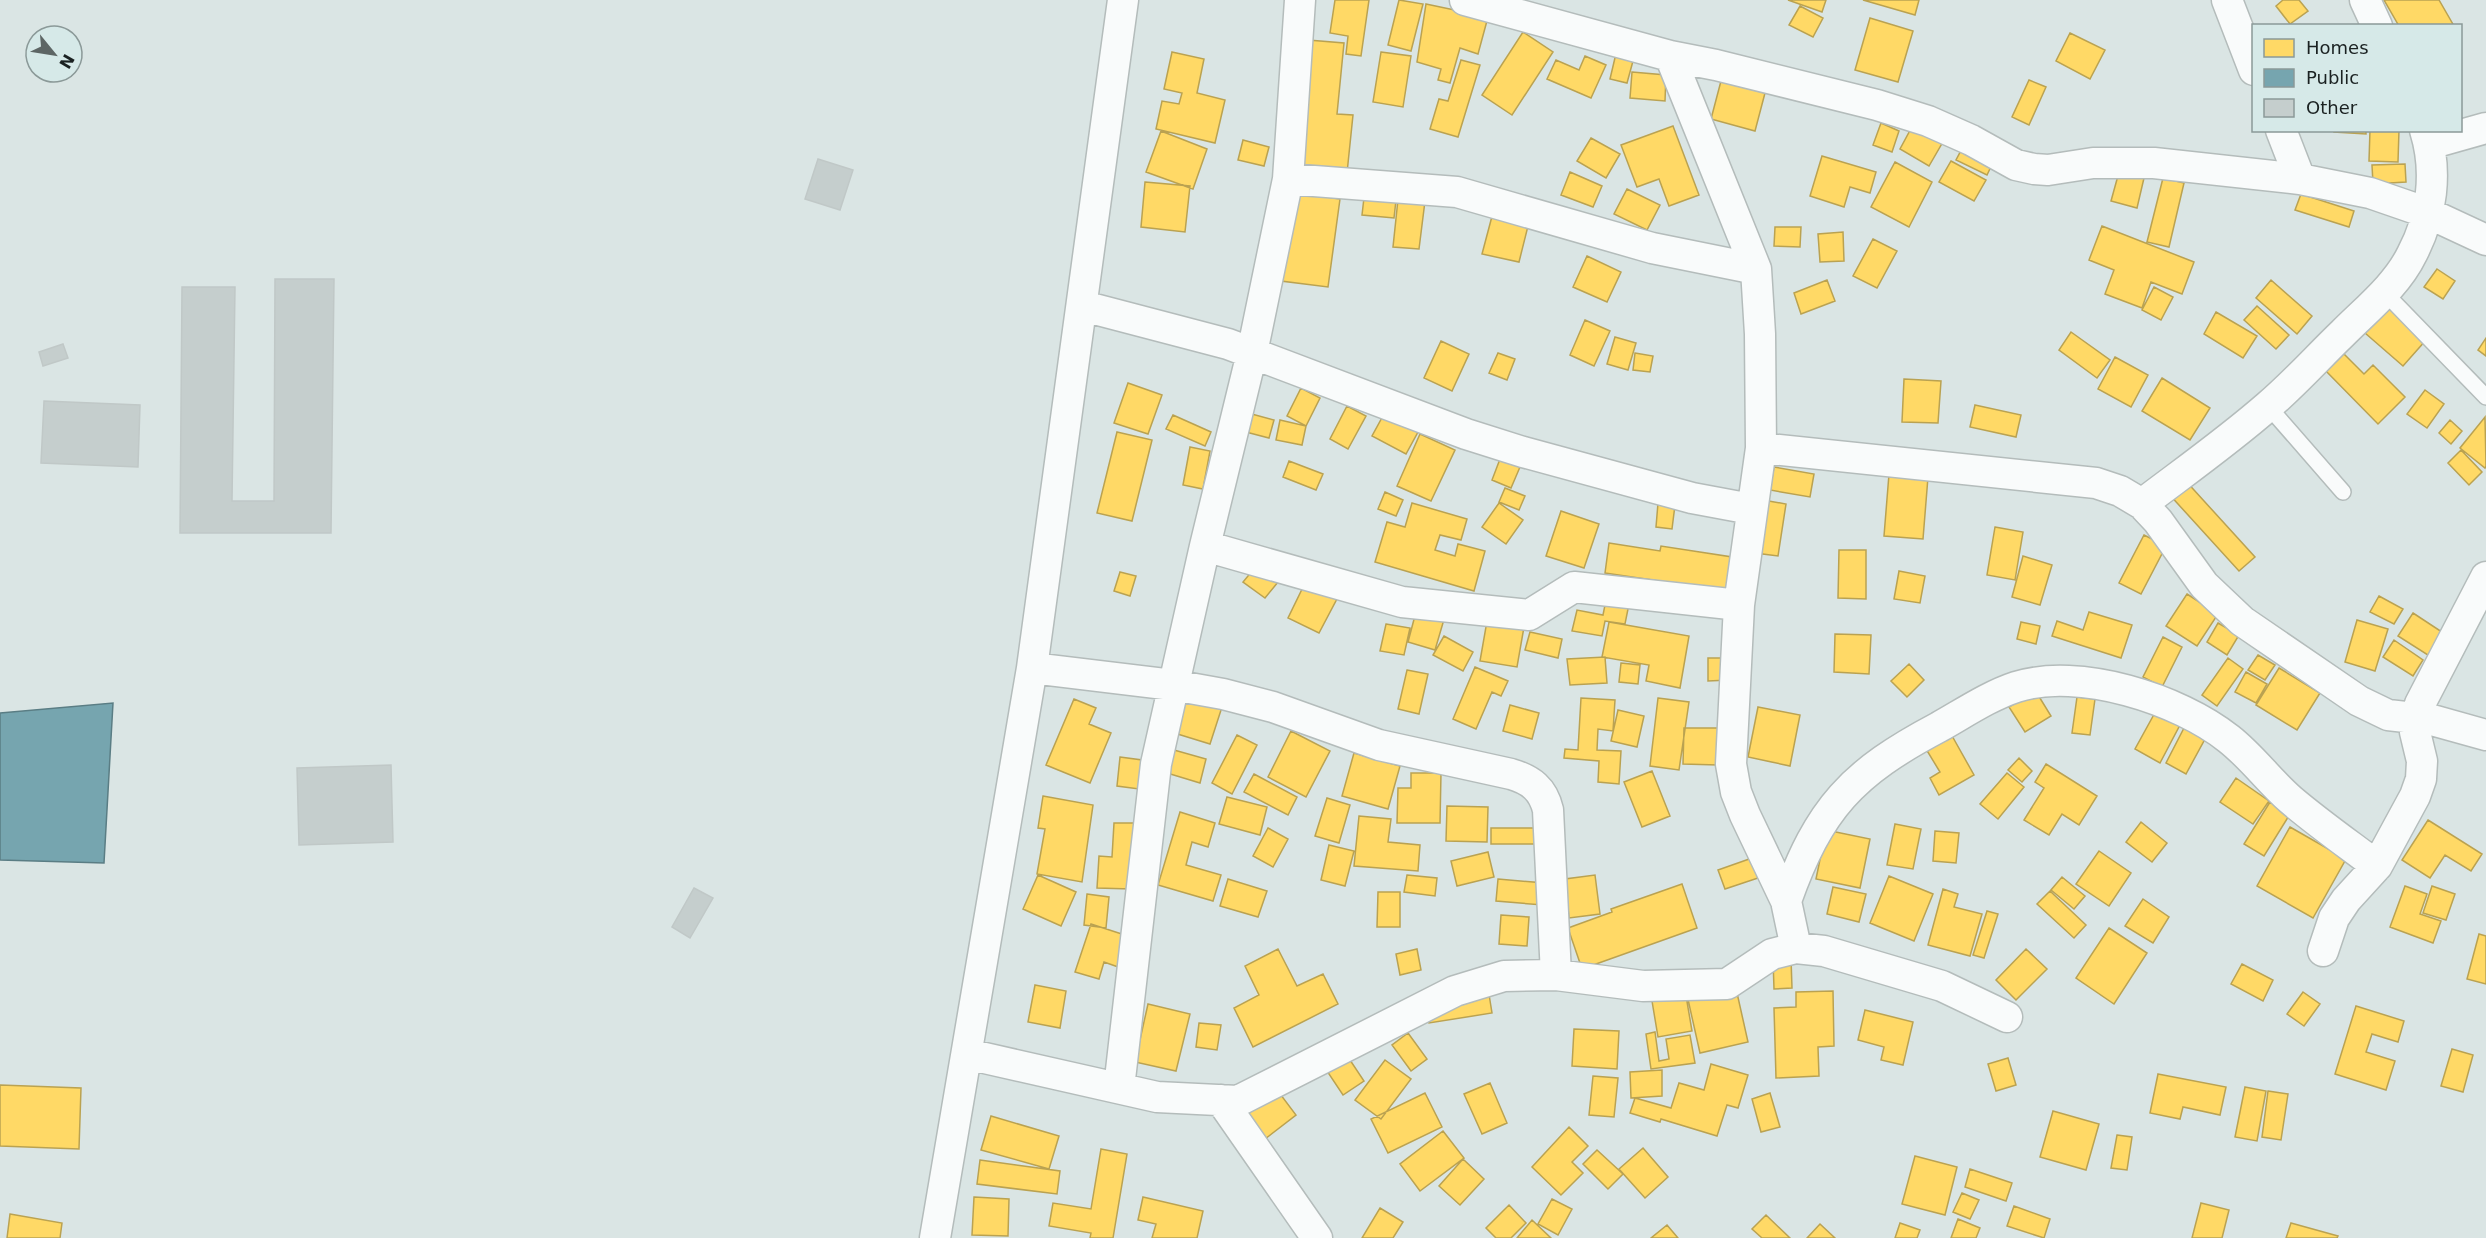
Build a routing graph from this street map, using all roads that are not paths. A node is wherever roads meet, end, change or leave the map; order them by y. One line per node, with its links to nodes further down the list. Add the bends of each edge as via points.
1 (1123, 0): 20 (street)
2 (1300, 0): 14 (street)
3 (2227, 0): 8 (street)
4 (2365, 0): 6 (street)
5 (1483, 2): 7 (street)
6 (2376, 24)
7 (1670, 56): 15 (street, via 1877,105 1928,122 2016,165 2034,169 2154,163); 18 (street)
8 (2252, 67)
9 (2486, 128): 12 (street)
10 (2282, 132): 15 (street)
11 (2460, 132): 13 (street)
12 (2462, 132)
13 (2427, 137): 16 (street, via 2432,190)
14 (1288, 179): 18 (street, via 1457,192 1652,248); 21 (street)
15 (2300, 179): 16 (street, via 2370,193)
16 (2428, 213): 17 (street); 19 (street, via 2412,256)
17 (2486, 240)
18 (1756, 269): 24 (street)
19 (2384, 292): 22 (lane); 23 (street)
20 (1083, 306): 21 (street); 32 (street)
21 (1252, 353): 27 (street, via 1494,444 1692,498); 28 (street)
22 (2486, 397)
23 (2268, 406): 25 (lane); 26 (street)
24 (1761, 448): 26 (street, via 2096,483); 27 (street)
25 (2343, 492)
26 (2142, 504): 34 (street, via 2204,585 2242,621 2373,709 2402,719)
27 (1751, 509): 30 (street)
28 (1205, 546): 30 (street, via 1402,602 1529,615 1574,587); 33 (street)
29 (2486, 577): 31 (street)
30 (1739, 605): 37 (street, via 1731,764 1745,815)
31 (2477, 614): 34 (street, via 2423,697)
32 (1032, 668): 33 (street); 42 (street)
33 (1173, 685): 40 (street, via 1248,700 1379,745 1511,774 1531,782 1545,799 1548,810); 43 (street, via 1156,764)
34 (2417, 719): 35 (street); 36 (street, via 2421,779)
35 (2486, 735)
36 (2377, 866): 37 (street, via 2289,798 2229,739 2187,713 2103,686 2074,680 2044,681 1988,700 1901,747 1863,775 1817,830); 39 (street, via 2334,918)
37 (1786, 902): 38 (street)
38 (1796, 948): 40 (street, via 1772,954 1727,984 1643,986); 41 (street, via 1824,951 1942,986)
39 (2323, 951)
40 (1556, 975): 44 (street, via 1504,976 1455,991 1238,1101)
41 (2007, 1017)
42 (967, 1054): 43 (street); 45 (street)
43 (1119, 1088): 44 (street, via 1157,1097)
44 (1221, 1100): 46 (street)
45 (935, 1238)
46 (1317, 1238)

